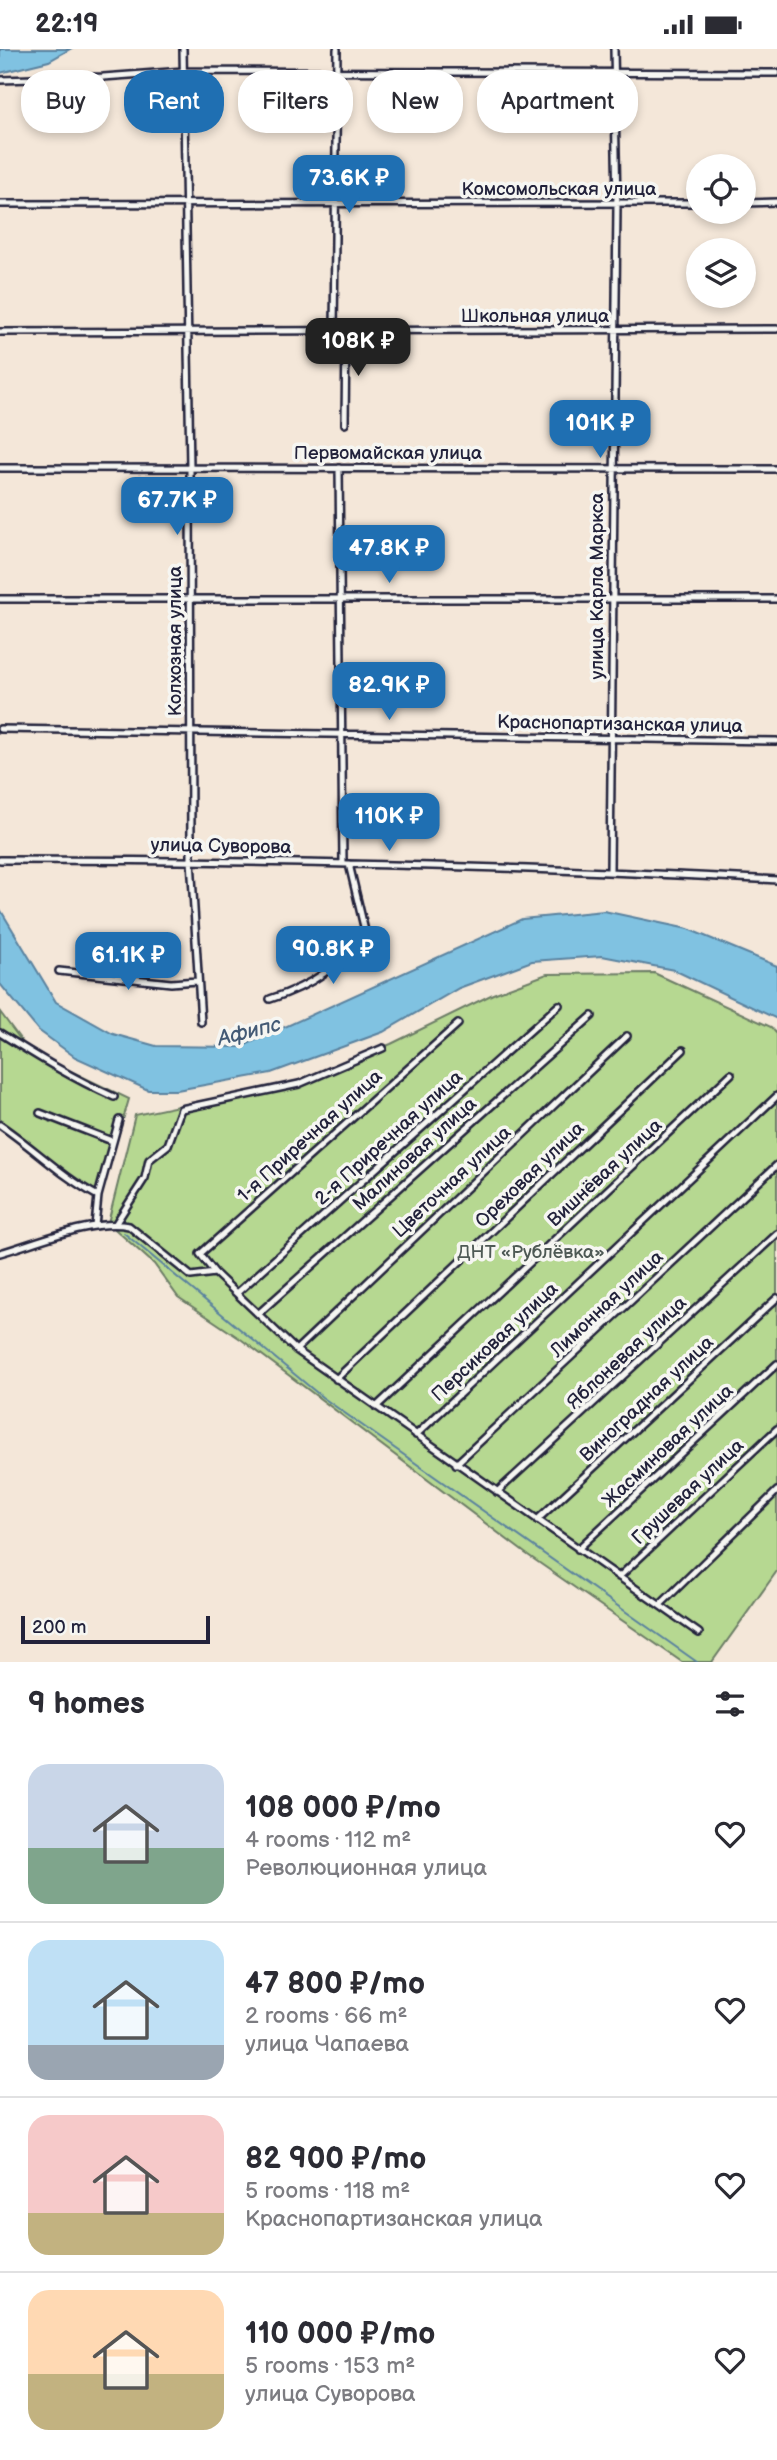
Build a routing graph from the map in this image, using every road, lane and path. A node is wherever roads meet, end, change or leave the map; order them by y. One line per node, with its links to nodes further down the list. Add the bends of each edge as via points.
1 (183, 49): 4 (street, Колхозная улица)
2 (337, 49): 5 (street)
3 (614, 49): 7 (street, улица Карла Маркса)
4 (184, 70)
5 (338, 70)
6 (477, 70): 9 (street)
7 (614, 70)
8 (638, 70): 10 (street)
9 (353, 71)
10 (777, 73)
11 (124, 76): 12 (street)
12 (0, 80)
13 (184, 133): 19 (street, Колхозная улица)
14 (337, 133): 16 (street)
15 (615, 133): 22 (street, улица Карла Маркса)
16 (336, 202): 19 (street, Комсомольская улица); 22 (street, Комсомольская улица); 26 (street)
17 (756, 202): 18 (street)
18 (777, 202)
19 (185, 203): 21 (street, Комсомольская улица); 28 (street, Колхозная улица)
20 (686, 203): 22 (street, Комсомольская улица)
21 (0, 204)
22 (617, 205): 24 (street, улица Карла Маркса)
23 (777, 329): 24 (street, Школьная улица)
24 (615, 331): 27 (street, Школьная улица); 33 (street, улица Карла Маркса)
25 (0, 332): 28 (street, Школьная улица)
26 (334, 332): 27 (street, Школьная улица); 28 (street, Школьная улица)
27 (346, 332): 29 (street)
28 (188, 333): 31 (street, Колхозная улица)
29 (345, 424)
30 (0, 468): 31 (street, Первомайская улица)
31 (190, 468): 32 (street, Первомайская улица); 39 (street, Колхозная улица)
32 (339, 468): 33 (street, Первомайская улица); 37 (street)
33 (613, 468): 34 (street, Первомайская улица); 35 (street, улица Карла Маркса)
34 (777, 469)
35 (612, 598): 37 (street); 38 (street); 43 (street, улица Карла Маркса)
36 (0, 599): 39 (street)
37 (341, 599): 39 (street); 42 (street)
38 (777, 599)
39 (190, 600): 41 (street, Колхозная улица)
40 (0, 729): 41 (street, Краснопартизанская улица)
41 (190, 730): 42 (street, Краснопартизанская улица); 46 (street, Колхозная улица)
42 (343, 734): 43 (street, Краснопартизанская улица); 47 (street)
43 (611, 739): 44 (street, Краснопартизанская улица); 48 (street, улица Карла Маркса)
44 (777, 741)
45 (0, 860): 46 (street, улица Суворова)
46 (191, 860): 47 (street, улица Суворова); 51 (street, Колхозная улица)
47 (346, 864): 48 (street, улица Суворова); 52 (street, via 365,931 325,976)
48 (610, 871): 49 (street, улица Суворова)
49 (777, 880)
50 (59, 971): 51 (street, via 171,983)
51 (197, 981): 55 (street, Колхозная улица)
52 (270, 999)
53 (559, 1005): 75 (street, 2-я Приречная улица)
54 (592, 1016): 77 (street, Малиновая улица)
55 (201, 1022)
56 (458, 1024): 74 (street, 1-я Приречная улица, via 200,1254)
57 (0, 1033): 63 (street, via 72,1078)
58 (627, 1036): 78 (street, Цветочная улица)
59 (383, 1048): 70 (street, 1-я Приречная улица, via 299,1084 181,1109 168,1145 149,1160 145,1178)
60 (683, 1050): 80 (street, Ореховая улица)
61 (731, 1074): 81 (street, Вишнёвая улица)
62 (777, 1096): 83 (street, Персиковая улица)
63 (114, 1097)
64 (40, 1113): 67 (street)
65 (119, 1120): 67 (street)
66 (0, 1125): 69 (street)
67 (112, 1141): 69 (street)
68 (777, 1164): 84 (street, Лимонная улица)
69 (98, 1196): 71 (street)
70 (116, 1223): 71 (street); 74 (street, via 128,1226 191,1276)
71 (95, 1226): 73 (street)
72 (777, 1234): 86 (street, Яблоневая улица)
73 (0, 1253)
74 (215, 1273): 75 (street)
75 (237, 1293): 77 (street)
76 (777, 1298): 87 (street, Виноградная улица)
77 (258, 1314): 78 (street)
78 (296, 1350): 80 (street)
79 (777, 1364): 88 (street, Жасминовая улица)
80 (337, 1379): 81 (street)
81 (376, 1407): 83 (street)
82 (777, 1429): 89 (street, Грушевая улица)
83 (416, 1436): 84 (street)
84 (456, 1464): 86 (street)
85 (777, 1491): 90 (street)
86 (497, 1492): 87 (street)
87 (537, 1520): 88 (street)
88 (578, 1549): 89 (street)
89 (619, 1577): 90 (street)
90 (660, 1605): 91 (street)
91 (699, 1633)

